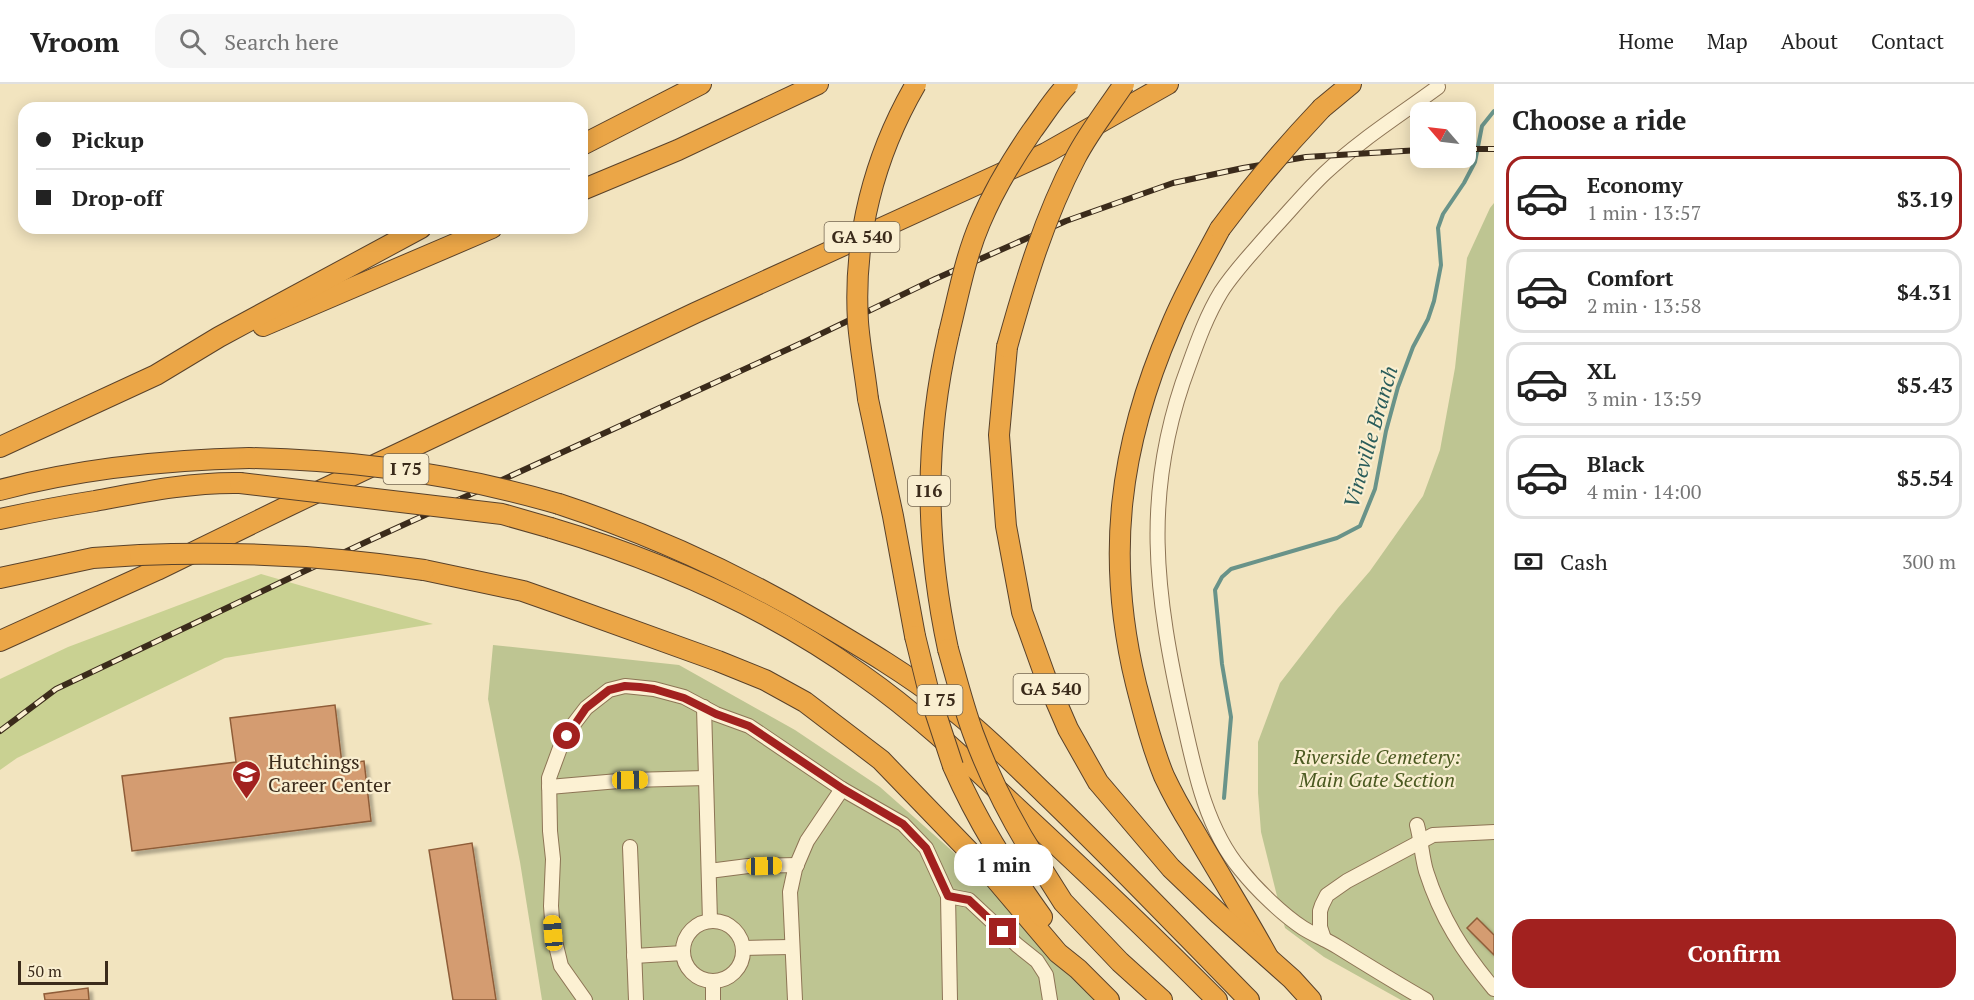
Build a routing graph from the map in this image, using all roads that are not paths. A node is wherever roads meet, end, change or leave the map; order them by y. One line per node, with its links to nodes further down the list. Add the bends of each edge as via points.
1 (701, 84): 9 (highway)
2 (818, 84): 10 (highway)
3 (916, 84): 37 (highway, GA 540, bridge, via 877,169 861,243 858,321 868,399 915,636 953,766 992,843)
4 (1068, 84): 47 (highway, I16, bridge, via 1000,181 970,251 935,404 929,488 935,574 948,649 964,706 1006,808 1063,902)
5 (1124, 84): 36 (highway, GA 540, bridge, via 1077,156 1053,205 1007,347 999,435 1006,526 1022,612 1068,729 1098,782 1171,867)
6 (1168, 84): 18 (highway, via 1046,153 695,313)
7 (1351, 84): 36 (highway, bridge, via 1286,145 1220,229 1171,326 1143,404 1126,466 1121,503 1122,597 1143,713 1164,776)
8 (1438, 87): 31 (street, via 1326,172 1232,276 1208,316 1184,377 1161,466 1156,533 1160,594 1173,672 1203,797 1221,840 1240,870 1303,928)
9 (588, 142)
10 (588, 188)
11 (410, 234): 13 (highway)
12 (478, 234): 13 (highway)
13 (156, 375): 14 (highway)
14 (0, 447)
15 (0, 490): 49 (highway, I 75, bridge, via 117,467 205,459 337,461 425,472 493,486 637,531 731,573 918,683 975,728 1050,799)
16 (0, 519): 48 (highway, I 75, bridge, via 144,491 215,482 240,483 502,514 634,555 713,588 789,628 896,700 962,757)
17 (0, 578): 37 (highway, bridge, via 93,558 140,555 264,554 346,560 424,570 523,591 718,661 805,702 881,760 991,874 1058,953)
18 (0, 641)
19 (704, 707): 20 (street); 21 (street, via 654,689 625,686 609,690 586,708 573,725 560,748); 22 (street, via 749,726)
20 (706, 778): 21 (street); 28 (street)
21 (549, 787): 40 (street, via 553,933 561,966)
22 (843, 789): 27 (street, via 807,841); 29 (street, via 903,824 919,840)
23 (1417, 825): 25 (street)
24 (1494, 832): 25 (street, via 1433,835)
25 (1421, 842): 31 (street, via 1327,895 1320,911); 39 (street, via 1426,870 1448,924 1462,950)
26 (630, 847): 35 (street)
27 (797, 865): 28 (street); 32 (street, via 790,892)
28 (709, 870): 30 (street)
29 (948, 896): 44 (street); 45 (street, via 969,900 1037,962 1046,975)
30 (710, 921): 33 (street, via 736,931); 34 (street, via 693,928)
31 (1324, 939): 51 (street)
32 (791, 947): 33 (street); 43 (street)
33 (743, 948): 38 (street, via 738,967 731,975)
34 (683, 953): 35 (street); 38 (street, via 696,976)
35 (634, 957): 41 (street)
36 (1268, 957): 50 (highway, GA 540)
37 (1078, 969): 46 (highway, GA 540)
38 (713, 981): 42 (street)
39 (1494, 989)
40 (585, 1000)
41 (636, 1000)
42 (713, 1000)
43 (795, 1000)
44 (950, 1000)
45 (1050, 1000)
46 (1109, 1000)
47 (1162, 1000)
48 (1217, 1000)
49 (1249, 1000)
50 (1311, 1000)
51 (1426, 1000)

